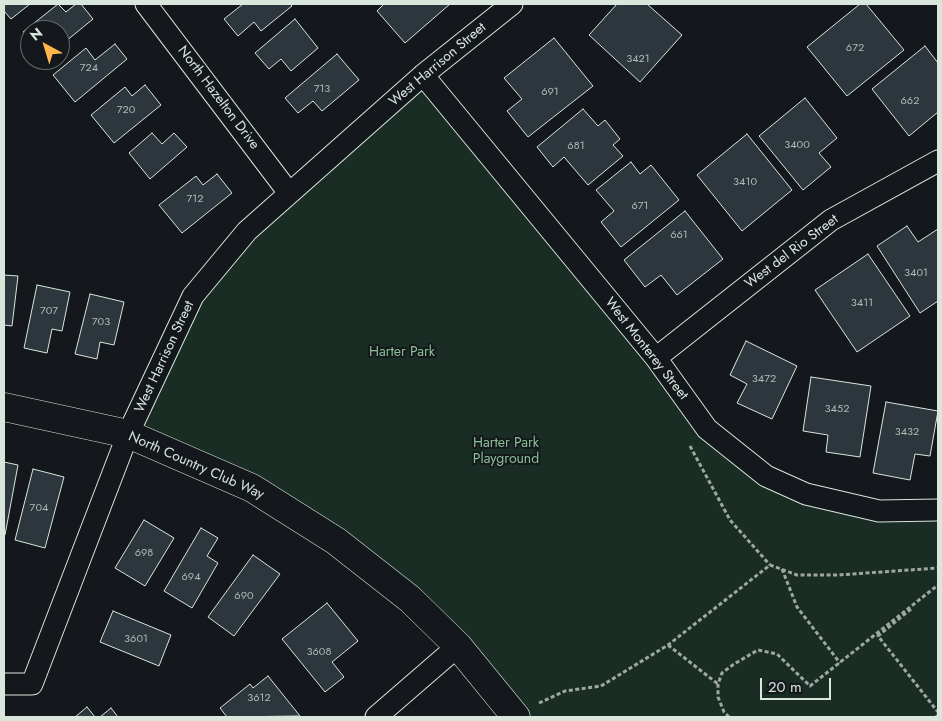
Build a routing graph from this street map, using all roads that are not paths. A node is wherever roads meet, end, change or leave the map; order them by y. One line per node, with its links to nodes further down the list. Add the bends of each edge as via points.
1 (146, 4): 5 (street, North Hazelton Drive)
2 (512, 4): 3 (street, West Harrison Street)
3 (423, 75): 5 (street, West Harrison Street); 6 (street, West Monterey Street)
4 (938, 161): 6 (street, West del Rio Street, via 831,220)
5 (290, 193): 8 (street, West Harrison Street, via 248,231 194,296)
6 (656, 358): 9 (street, West Monterey Street, via 707,429 766,476 806,494 879,512)
7 (4, 407): 8 (street, North Country Club Way)
8 (128, 434): 10 (street, North Country Club Way, via 252,488 336,541 410,600); 11 (street, West Harrison Street, via 32,684)
9 (938, 510)
10 (458, 646): 12 (street); 13 (street, North Country Club Way)
11 (4, 684)
12 (376, 717)
13 (516, 717)

